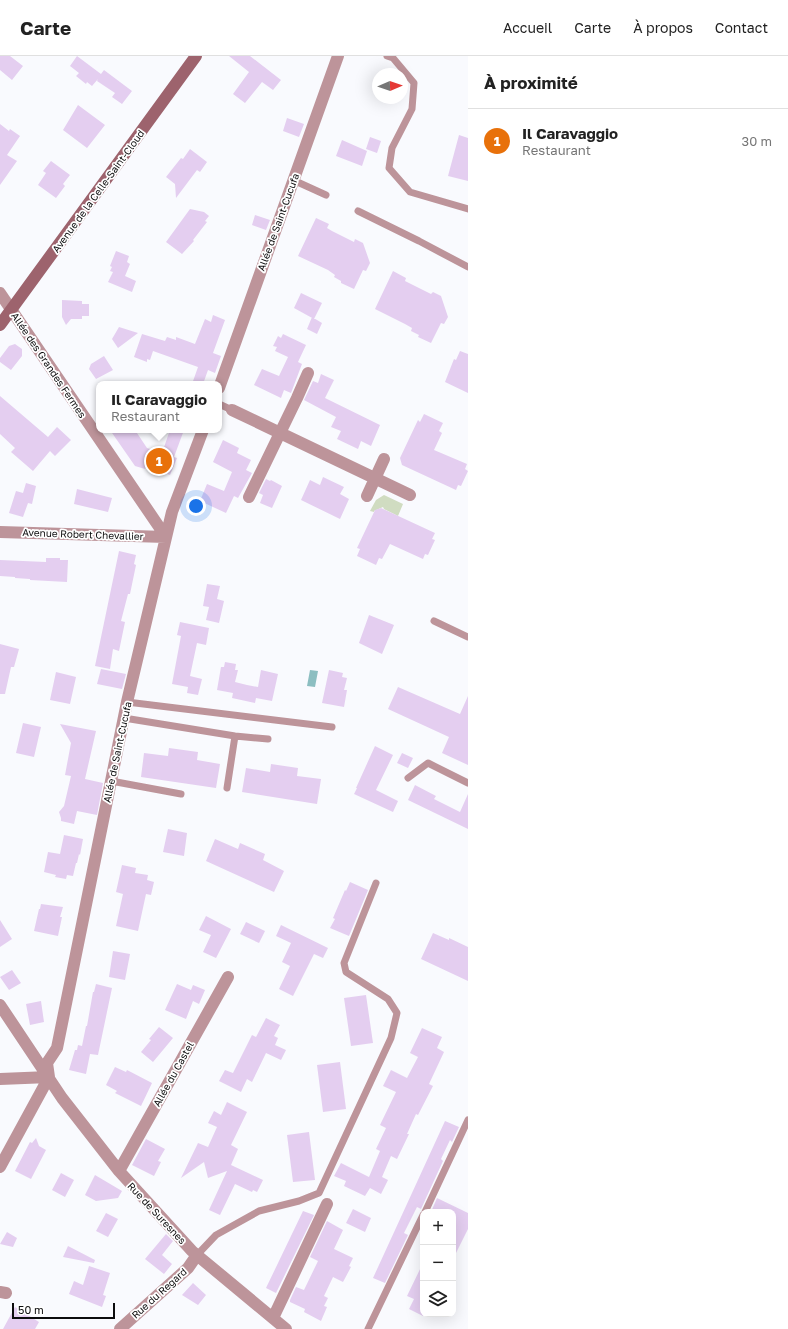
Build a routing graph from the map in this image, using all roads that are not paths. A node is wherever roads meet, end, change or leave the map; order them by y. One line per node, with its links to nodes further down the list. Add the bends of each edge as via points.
1 (196, 56): 10 (street, Avenue de la Celle-Saint-Cloud)
2 (338, 56): 4 (street, Allée de Saint-Cucufa)
3 (387, 56): 6 (lane, via 393,58 414,83 412,109 392,148 389,168 410,192)
4 (293, 180): 5 (lane); 13 (street, Allée de Saint-Cucufa)
5 (326, 195)
6 (468, 209)
7 (358, 211): 8 (lane)
8 (468, 267)
9 (0, 292): 10 (street, Allée des Grandes Fermes)
10 (12, 310): 11 (street, Avenue de la Celle-Saint-Cloud); 24 (street, Allée des Grandes Fermes)
11 (0, 325)
12 (308, 373): 17 (street)
13 (221, 381)
14 (222, 405): 15 (lane)
15 (232, 410): 17 (street)
16 (202, 433): 24 (street, Allée de Saint-Cucufa, via 172,512)
17 (280, 433): 19 (street); 22 (street)
18 (384, 459): 19 (street)
19 (375, 479): 20 (street); 21 (street)
20 (410, 495)
21 (366, 496)
22 (249, 497)
23 (0, 532): 24 (street, Avenue Robert Chevallier)
24 (166, 537): 27 (street, Allée de Saint-Cucufa)
25 (434, 621): 26 (lane)
26 (468, 637)
27 (127, 702): 28 (street, Allée de Saint-Cucufa); 29 (lane)
28 (124, 718): 30 (lane); 33 (street, Allée de Saint-Cucufa)
29 (332, 727)
30 (235, 736): 31 (lane); 35 (lane)
31 (268, 739)
32 (408, 778): 34 (lane, via 428,763)
33 (111, 781): 36 (lane); 40 (street, Allée de Saint-Cucufa, via 57,1048 47,1063)
34 (468, 783)
35 (227, 788)
36 (181, 794)
37 (376, 883): 48 (lane, via 344,963 346,972 388,1000 397,1013 391,1038 319,1193 259,1211 216,1235)
38 (228, 977): 44 (street, Allée du Castel)
39 (0, 1005): 40 (street, Rue de Suresnes)
40 (49, 1077): 41 (street); 43 (street); 44 (street, Rue de Suresnes, via 62,1098)
41 (0, 1079)
42 (468, 1120): 46 (lane)
43 (2, 1163)
44 (119, 1171): 48 (street, Rue de Suresnes)
45 (327, 1204): 49 (street)
46 (425, 1209)
47 (420, 1221): 52 (lane)
48 (196, 1255): 49 (street, Rue de Suresnes); 50 (street, Rue du Regard, via 188,1268)
49 (273, 1318): 51 (street, Rue de Suresnes)
50 (120, 1329)
51 (286, 1329)
52 (368, 1329)

